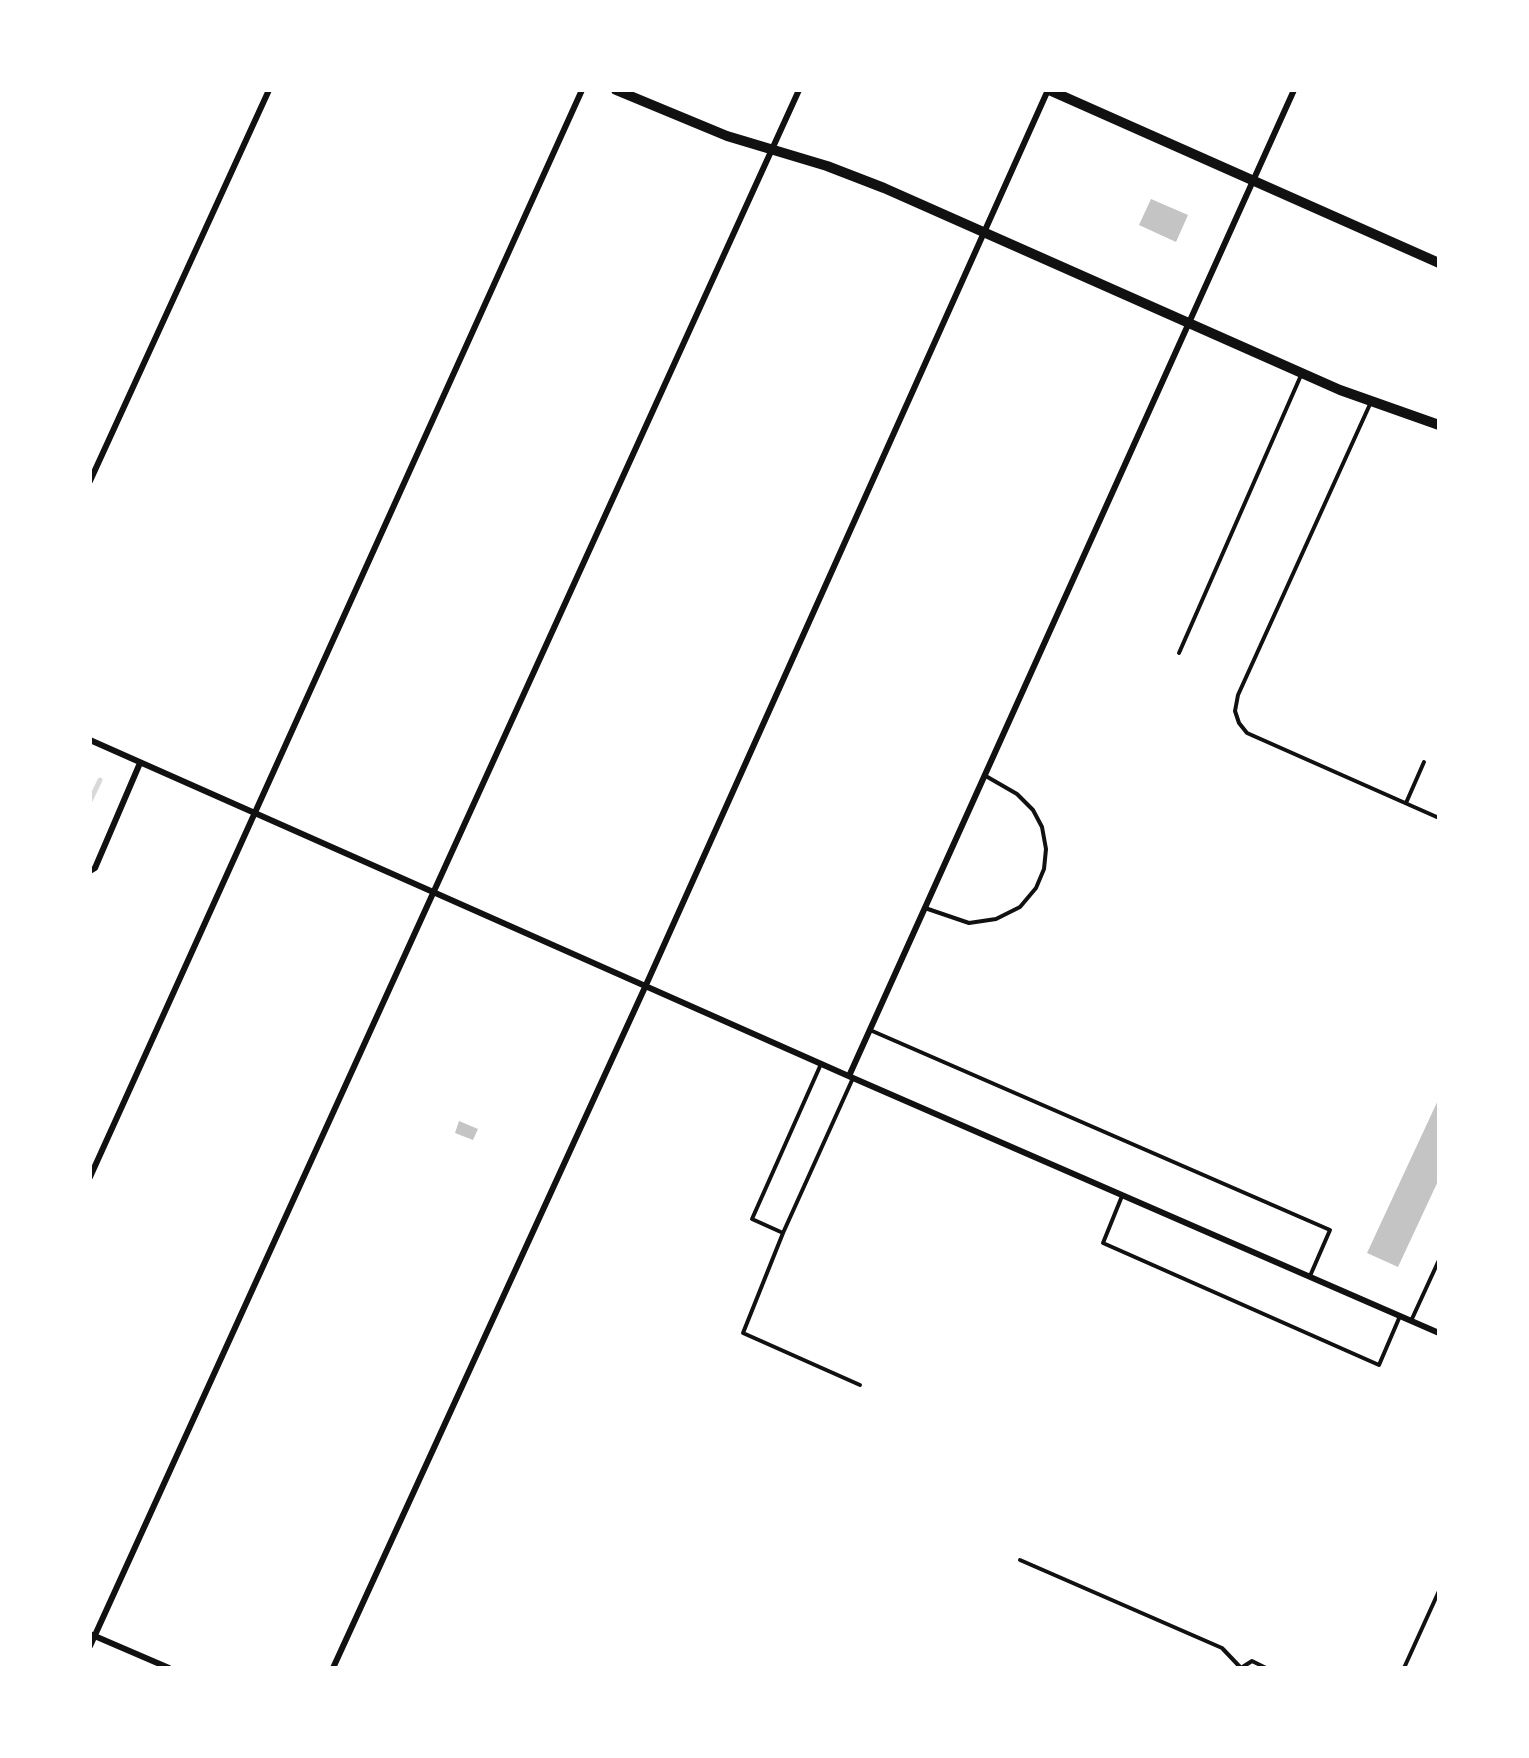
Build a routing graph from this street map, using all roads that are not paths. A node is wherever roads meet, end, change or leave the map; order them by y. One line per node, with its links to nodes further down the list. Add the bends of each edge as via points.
1 (269, 90): 15 (street)
2 (582, 90): 22 (street)
3 (616, 90): 7 (street, via 710,130)
4 (799, 90): 7 (street)
5 (1048, 90): 8 (street); 9 (street)
6 (1294, 90): 8 (street)
7 (772, 150): 9 (street, via 855,176); 25 (street)
8 (1254, 181): 10 (street); 11 (street)
9 (984, 231): 11 (street); 27 (street)
10 (1439, 262)
11 (1189, 323): 12 (street); 20 (street)
12 (1302, 373): 13 (street); 16 (lane)
13 (1371, 401): 14 (street); 21 (lane, via 1238,695 1235,711 1247,733)
14 (1439, 425)
15 (90, 481)
16 (1179, 653)
17 (90, 740): 19 (street)
18 (1424, 762): 21 (lane)
19 (140, 763): 22 (street); 24 (street)
20 (984, 775): 26 (street); 26 (lane, via 1017,794 1033,810 1042,827 1046,849 1036,888 1020,907 996,919 969,923)
21 (1406, 803): 23 (lane)
22 (256, 814): 25 (street); 31 (street)
23 (1439, 818)
24 (90, 872)
25 (431, 892): 27 (street); 42 (street)
26 (925, 908): 28 (street)
27 (646, 985): 29 (street); 46 (street)
28 (870, 1030): 30 (street); 35 (lane, via 1330,1230)
29 (821, 1064): 30 (street); 33 (lane, via 752,1219)
30 (851, 1077): 32 (street); 33 (lane)
31 (90, 1177)
32 (1123, 1195): 35 (street); 36 (lane, via 1103,1243 1379,1365)
33 (783, 1233): 39 (lane, via 743,1333)
34 (1439, 1260): 37 (lane)
35 (1310, 1276): 36 (street)
36 (1400, 1315): 37 (street)
37 (1411, 1321): 38 (street)
38 (1439, 1333)
39 (860, 1385)
40 (1020, 1560): 44 (lane, via 1222,1648)
41 (1439, 1591): 50 (lane)
42 (92, 1635): 43 (street); 45 (street)
43 (90, 1646)
44 (1234, 1661): 47 (lane); 48 (lane)
45 (169, 1668)
46 (333, 1668)
47 (1232, 1668)
48 (1241, 1668): 49 (lane, via 1252,1661)
49 (1266, 1668)
50 (1404, 1668)

